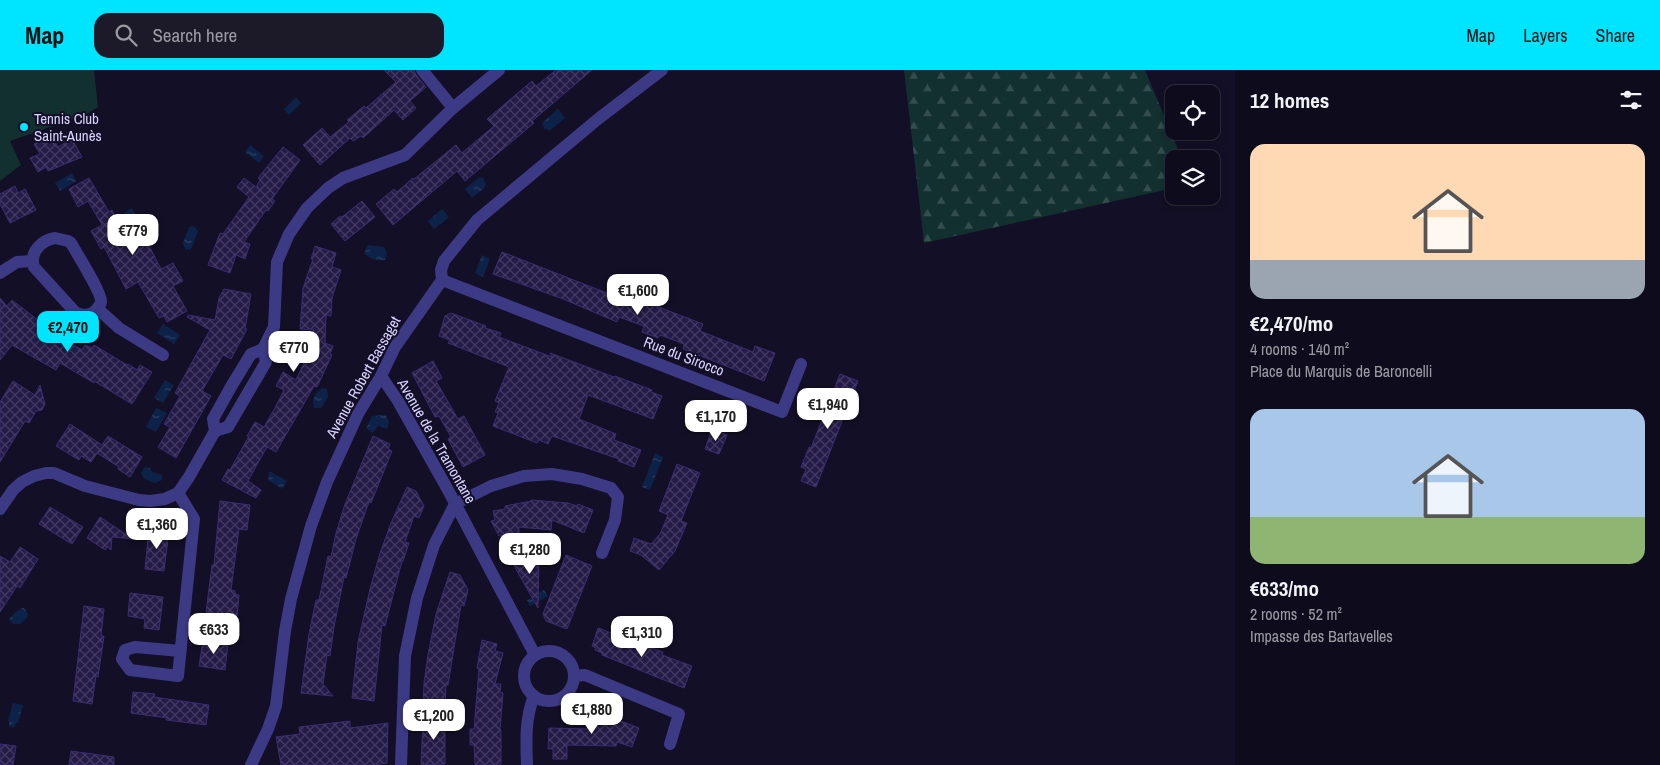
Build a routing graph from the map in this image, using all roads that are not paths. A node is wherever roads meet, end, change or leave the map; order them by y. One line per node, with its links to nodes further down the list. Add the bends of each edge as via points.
1 (422, 70): 4 (street)
2 (500, 70): 4 (street)
3 (662, 70): 7 (street, Avenue Robert Bassaget, via 477,220 444,261)
4 (453, 108): 12 (street, via 405,154 344,178 307,208 289,234 277,262 274,327 263,350 251,354 213,419 215,431)
5 (32, 261): 6 (street, via 17,262); 8 (street, via 37,272 76,313 85,316); 8 (street, via 43,242 56,238 71,243 99,292 101,301)
6 (0, 273)
7 (442, 280): 10 (street, Rue du Sirocco, via 782,412); 11 (street, Avenue Robert Bassaget)
8 (98, 309): 9 (street, via 119,328)
9 (163, 354)
10 (801, 364)
11 (380, 376): 13 (street, Avenue de la Tramontane, via 398,401); 21 (street, Avenue Robert Bassaget, via 342,446 311,526 291,599 276,706)
12 (178, 493): 14 (street, via 165,499 139,500 46,473 22,482); 16 (street, via 194,519)
13 (455, 504): 15 (street, via 491,486 524,476 552,474 611,488 618,497 615,520); 17 (street, Avenue de la Tramontane); 22 (street, via 434,545 417,598 405,656)
14 (0, 509)
15 (602, 553)
16 (180, 651)
17 (535, 655): 18 (street, via 548,651 562,654 569,660); 19 (street, via 525,668 524,676 528,690)
18 (574, 676): 19 (street, via 569,691 556,700); 20 (street, via 585,675 679,714)
19 (534, 696): 23 (street, via 526,736)
20 (670, 744)
21 (251, 765)
22 (401, 765)
23 (527, 765)

